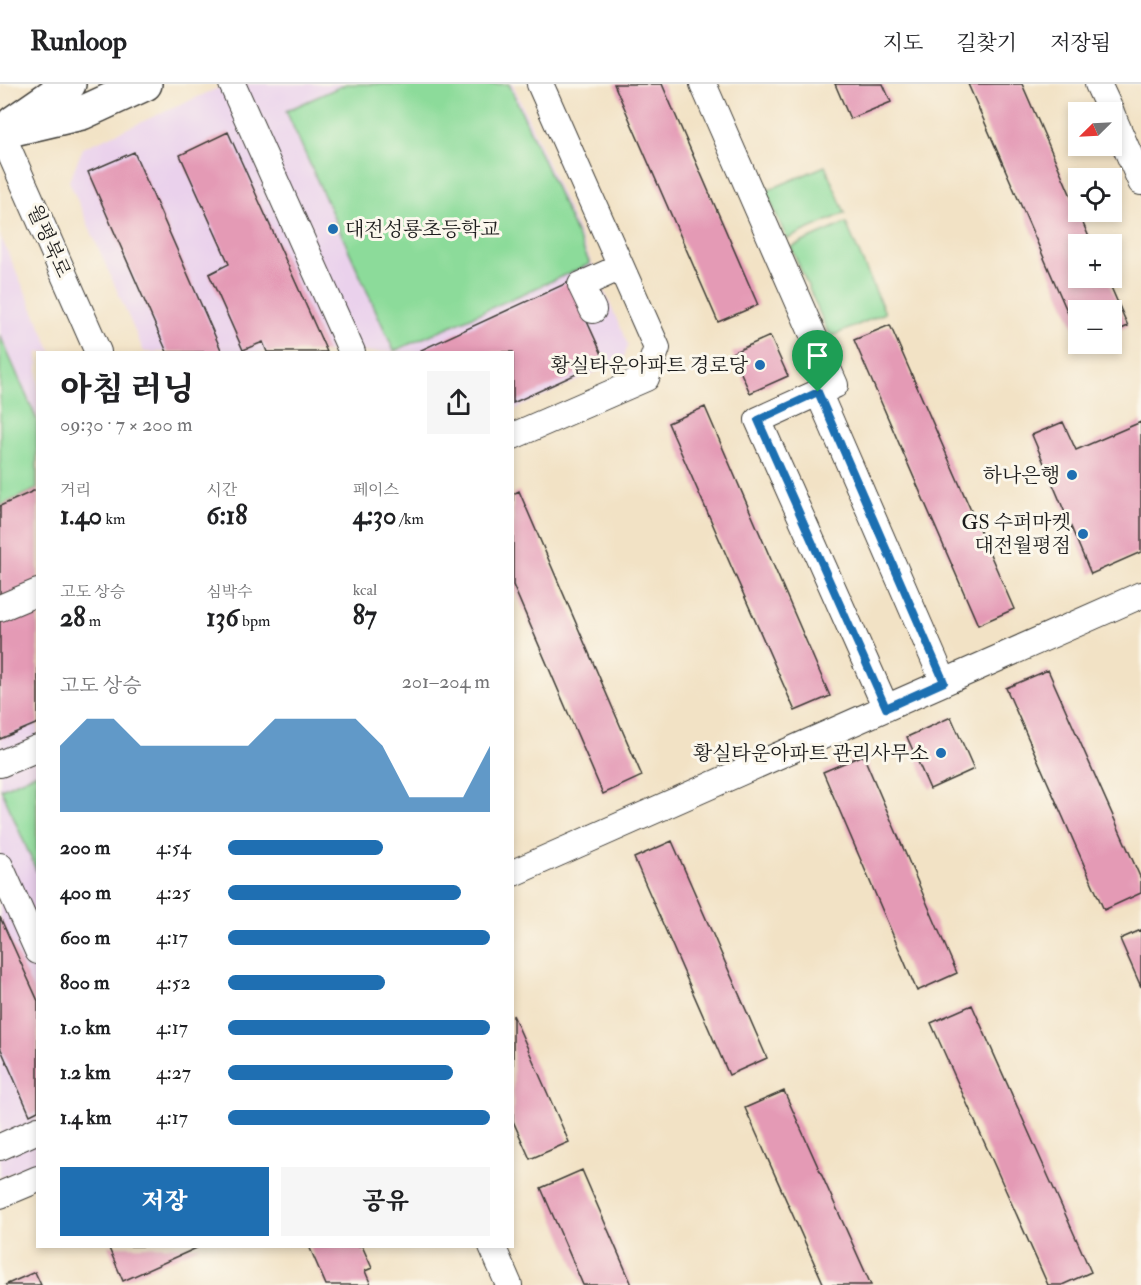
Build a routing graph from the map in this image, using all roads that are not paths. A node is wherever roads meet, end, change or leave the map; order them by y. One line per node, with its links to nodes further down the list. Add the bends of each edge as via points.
1 (69, 84): 8 (main road)
2 (145, 84): 8 (main road, via 82,112)
3 (232, 84): 14 (street)
4 (540, 84): 11 (street)
5 (703, 84): 15 (street, via 835,385)
6 (1098, 84): 7 (street)
7 (1106, 102)
8 (0, 132): 13 (street, 월평북로)
9 (1122, 139): 10 (street)
10 (1141, 182)
11 (621, 267): 12 (street, via 581,285); 16 (street, via 657,348 646,378)
12 (593, 310)
13 (98, 351)
14 (352, 351)
15 (818, 392): 20 (street); 21 (street, via 758,420)
16 (514, 436)
17 (36, 593): 19 (street)
18 (1141, 595): 20 (street)
19 (0, 608)
20 (944, 682): 21 (street)
21 (886, 708): 25 (street)
22 (36, 749): 23 (street)
23 (0, 764)
24 (0, 866): 26 (street)
25 (514, 873)
26 (36, 947)
27 (36, 1131): 28 (street)
28 (0, 1147)
29 (36, 1180): 30 (street)
30 (0, 1195)
31 (493, 1248): 32 (street)
32 (509, 1285)

